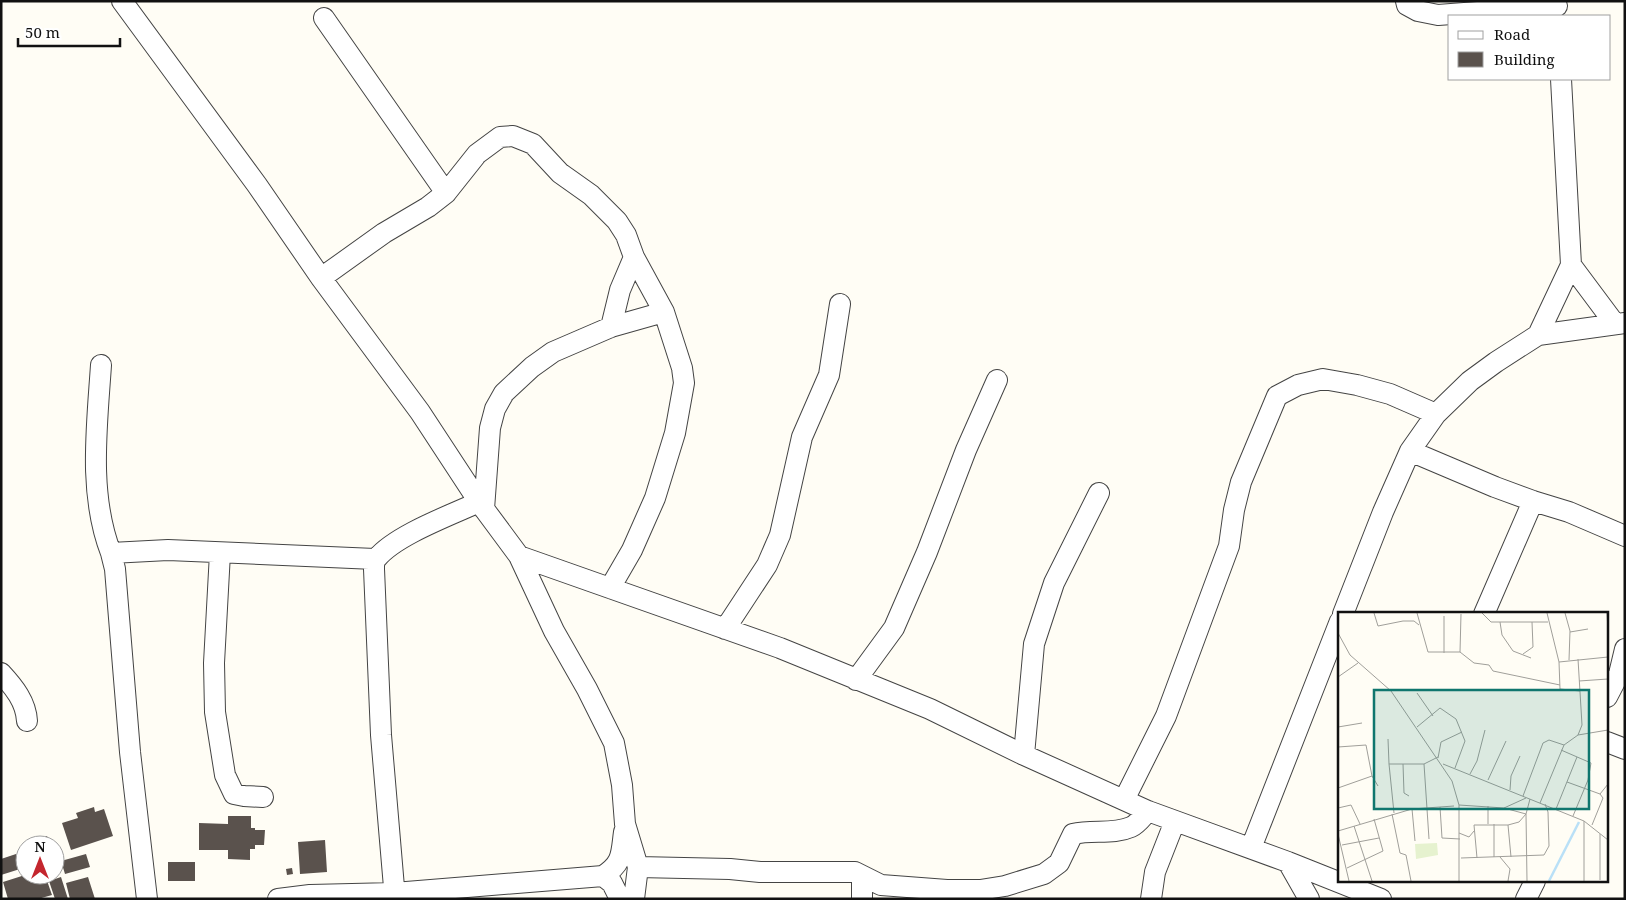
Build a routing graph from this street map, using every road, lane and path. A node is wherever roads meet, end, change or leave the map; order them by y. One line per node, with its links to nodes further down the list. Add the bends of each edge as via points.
1 (122, 1): 9 (street)
2 (1406, 1): 3 (street, via 1418,11 1438,15)
3 (1557, 8)
4 (324, 18): 6 (street)
5 (1561, 80): 8 (street)
6 (446, 193): 7 (street, via 477,154 500,137 513,136 533,144 560,173 611,214 626,235); 9 (street)
7 (634, 257): 11 (street); 13 (street, via 620,290)
8 (1571, 265): 12 (street); 14 (street)
9 (321, 278): 21 (street, via 420,412)
10 (840, 304): 31 (street, via 829,375 802,437 780,536 767,566)
11 (664, 312): 13 (street); 27 (street, via 684,383 675,433 655,498 632,550)
12 (1620, 323): 14 (street)
13 (611, 328): 21 (street, via 553,352 532,366 504,393 490,428)
14 (1538, 335): 17 (street, via 1470,381)
15 (101, 365): 23 (street, via 96,481 101,520)
16 (997, 380): 34 (street, via 894,628)
17 (1436, 414): 18 (street); 41 (street, via 1390,394 1323,379 1298,385 1277,396 1241,482 1229,546 1166,716)
18 (1410, 451): 20 (street); 28 (street)
19 (1099, 494): 39 (street, via 1054,583 1034,644)
20 (1532, 501): 22 (street, via 1569,512); 29 (street)
21 (482, 505): 25 (street); 26 (street, via 410,534)
22 (1625, 536)
23 (111, 553): 24 (street, via 168,550); 58 (street)
24 (220, 554): 26 (street); 40 (street, via 214,663 215,712 225,775 234,794)
25 (519, 556): 27 (street); 44 (street, via 554,631 614,743)
26 (375, 559): 56 (street, via 381,735)
27 (610, 588): 31 (street)
28 (1344, 612)
29 (1485, 612)
30 (1338, 627): 45 (street)
31 (725, 629): 34 (street)
32 (1625, 649): 35 (street, via 1619,674)
33 (1, 673): 36 (street, via 22,700)
34 (856, 680): 39 (street, via 930,709)
35 (1608, 695)
36 (27, 721)
37 (1608, 742): 38 (street)
38 (1625, 749)
39 (1024, 755): 41 (street)
40 (263, 797)
41 (1124, 800): 42 (street)
42 (1148, 811): 43 (street); 53 (street, via 1133,826 1117,831 1073,834 1059,863 1044,874)
43 (1175, 822): 45 (street); 63 (street, via 1155,872)
44 (625, 824): 47 (street); 48 (street, via 621,857)
45 (1251, 848): 46 (street)
46 (1288, 862): 50 (street); 64 (street)
47 (638, 867): 49 (street, via 856,872); 60 (street)
48 (603, 876): 54 (street); 59 (street)
49 (862, 876): 53 (street, via 881,885); 61 (street)
50 (1338, 878)
51 (1349, 882): 55 (street)
52 (1534, 882): 65 (street)
53 (980, 890): 62 (street)
54 (495, 892): 56 (street)
55 (1379, 892)
56 (395, 896): 57 (street)
57 (281, 898)
58 (147, 899)
59 (620, 899)
60 (634, 899)
61 (862, 899)
62 (1011, 899)
63 (1151, 899)
64 (1309, 899)
65 (1526, 899)

